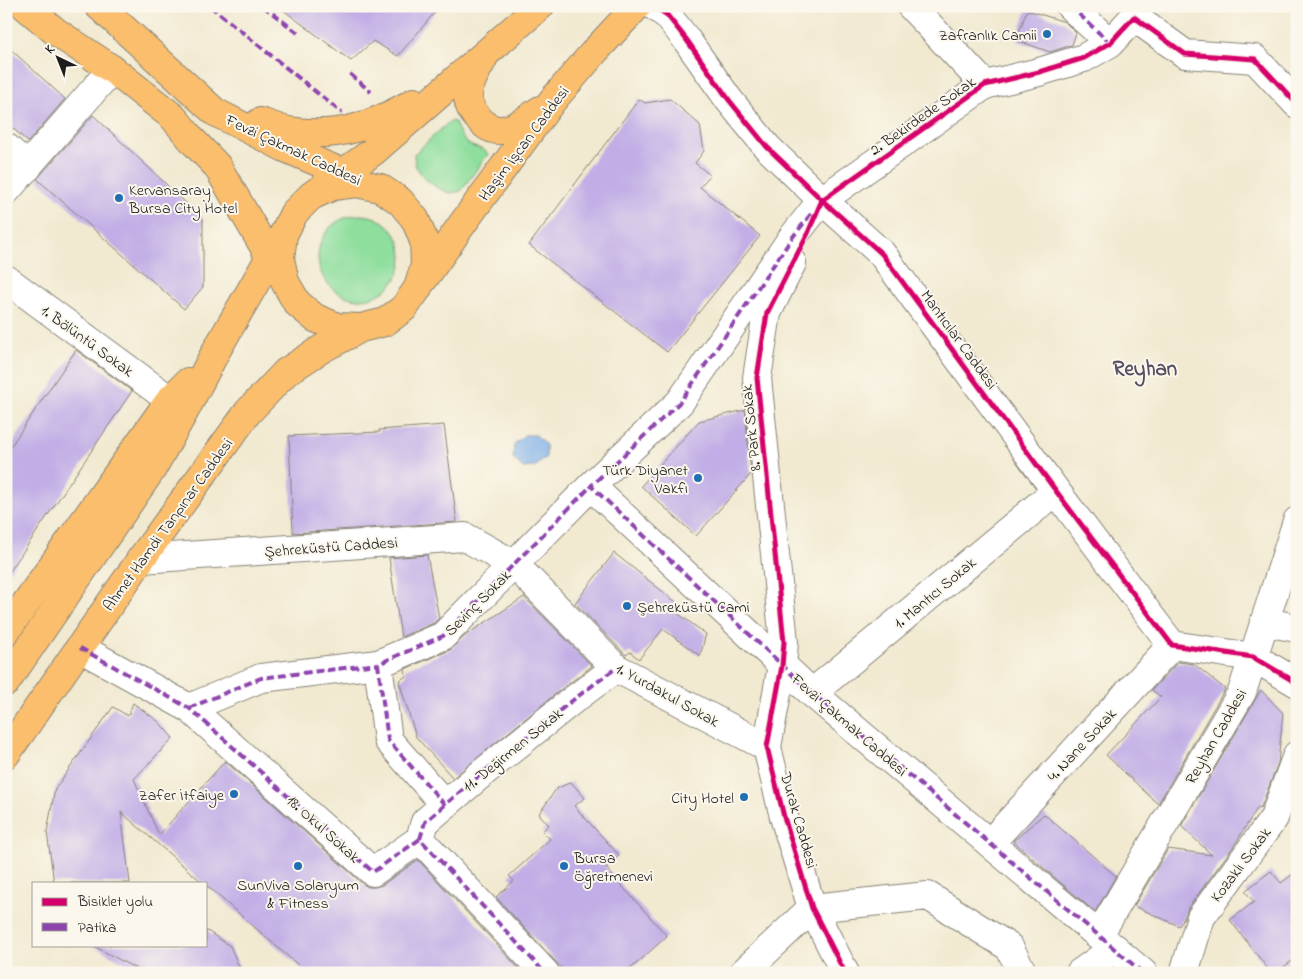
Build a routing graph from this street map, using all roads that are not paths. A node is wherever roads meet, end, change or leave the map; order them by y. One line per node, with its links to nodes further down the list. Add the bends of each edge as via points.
1 (24, 6): 11 (main road, via 56,32)
2 (99, 6): 16 (main road, Fevzi Çakmak Caddesi)
3 (540, 6): 10 (main road)
4 (637, 6): 14 (main road, Haşim İşcan Caddesi)
5 (654, 6): 23 (street, Mantıcılar Caddesi, via 667,15 768,147)
6 (911, 6): 13 (street)
7 (1070, 6): 9 (street)
8 (1134, 12): 9 (street, 2. Bekirdede Sokak); 15 (street, 2. Bekirdede Sokak, via 1185,54 1255,59)
9 (1110, 43): 13 (street, 2. Bekirdede Sokak, via 1084,58)
10 (486, 53): 12 (main road); 14 (main road, via 470,84 468,96 472,112 484,125 501,131 520,125)
11 (112, 69): 18 (street); 24 (main road, via 174,117 217,166)
12 (453, 81): 16 (main road, via 394,114 350,130 328,134 287,130); 19 (main road, via 374,151)
13 (985, 85): 23 (street, 2. Bekirdede Sokak)
14 (552, 101): 26 (main road, Haşim İşcan Caddesi)
15 (1297, 104)
16 (215, 112): 19 (main road, Fevzi Çakmak Caddesi)
17 (6, 147): 18 (street)
18 (28, 166): 21 (street)
19 (343, 173): 20 (main road, Fevzi Çakmak Caddesi); 22 (main road)
20 (380, 188): 22 (main road, via 357,183 332,186); 26 (main road, via 400,201 416,219 424,241 425,265)
21 (6, 192)
22 (312, 196): 24 (main road, via 294,213)
23 (822, 200): 30 (street, 2. Bekirdede Sokak, via 792,238 680,402); 31 (street, Mantıcılar Caddesi, via 882,254); 43 (street, 8. Park Sokak, via 767,313 757,378 784,642)
24 (277, 246): 27 (main road, via 285,282 297,303 315,318 337,327); 28 (main road)
25 (6, 279): 29 (street, 1. Bölüntü Sokak)
26 (418, 288): 27 (main road, via 404,308 384,322)
27 (361, 328): 33 (main road, Ahmet Hamdi Tanpınar Caddesi, via 286,372 248,412)
28 (216, 352): 29 (main road); 45 (main road, via 152,469)
29 (170, 400): 35 (main road)
30 (591, 486): 34 (street, Sevinç Sokak); 43 (street, Fevzi Çakmak Caddesi)
31 (1056, 491): 39 (street, Mantıcılar Caddesi); 47 (street, 1. Mantıcı Sokak)
32 (1297, 521): 36 (street, Reyhan Caddesi)
33 (141, 559): 34 (street, Şehreküstü Caddesi, via 465,537); 40 (main road, Ahmet Hamdi Tanpınar Caddesi)
34 (515, 564): 42 (street, Sevinç Sokak, via 443,636); 44 (street, 1. Yurdakul Sokak)
35 (18, 596): 38 (main road)
36 (1265, 622): 37 (street); 41 (street, Reyhan Caddesi)
37 (1297, 628)
38 (6, 631)
39 (1172, 645): 41 (street); 54 (street, 4. Nane Sokak)
40 (80, 648): 48 (street, 18. Okul Sokak); 50 (main road, Ahmet Hamdi Tanpınar Caddesi)
41 (1253, 657): 46 (street); 56 (street, Reyhan Caddesi, via 1242,692)
42 (378, 664): 48 (street, Sevinç Sokak, via 261,678); 52 (street, via 388,740)
43 (782, 666): 47 (street, Fevzi Çakmak Caddesi); 49 (street, Durak Caddesi)
44 (616, 668): 49 (street, 1. Yurdakul Sokak); 52 (street, 11. Değirmen Sokak)
45 (6, 682)
46 (1297, 682)
47 (812, 693): 54 (street, Fevzi Çakmak Caddesi)
48 (189, 708): 53 (street, 18. Okul Sokak, via 373,872)
49 (767, 747): 55 (street, Durak Caddesi)
50 (6, 754)
51 (1297, 755): 63 (street, Kozaklı Sokak, via 1274,818 1201,917)
52 (445, 805): 53 (street, 11. Değirmen Sokak, via 425,822)
53 (420, 839): 57 (street)
54 (990, 843): 56 (street, Fevzi Çakmak Caddesi)
55 (812, 908): 58 (street); 59 (street, Durak Caddesi); 60 (street, via 928,896 1009,947)
56 (1107, 942): 61 (street); 62 (street, Fevzi Çakmak Caddesi)
57 (545, 973)
58 (743, 973)
59 (845, 973)
60 (1023, 973)
61 (1080, 973)
62 (1143, 973)
63 (1184, 973)

